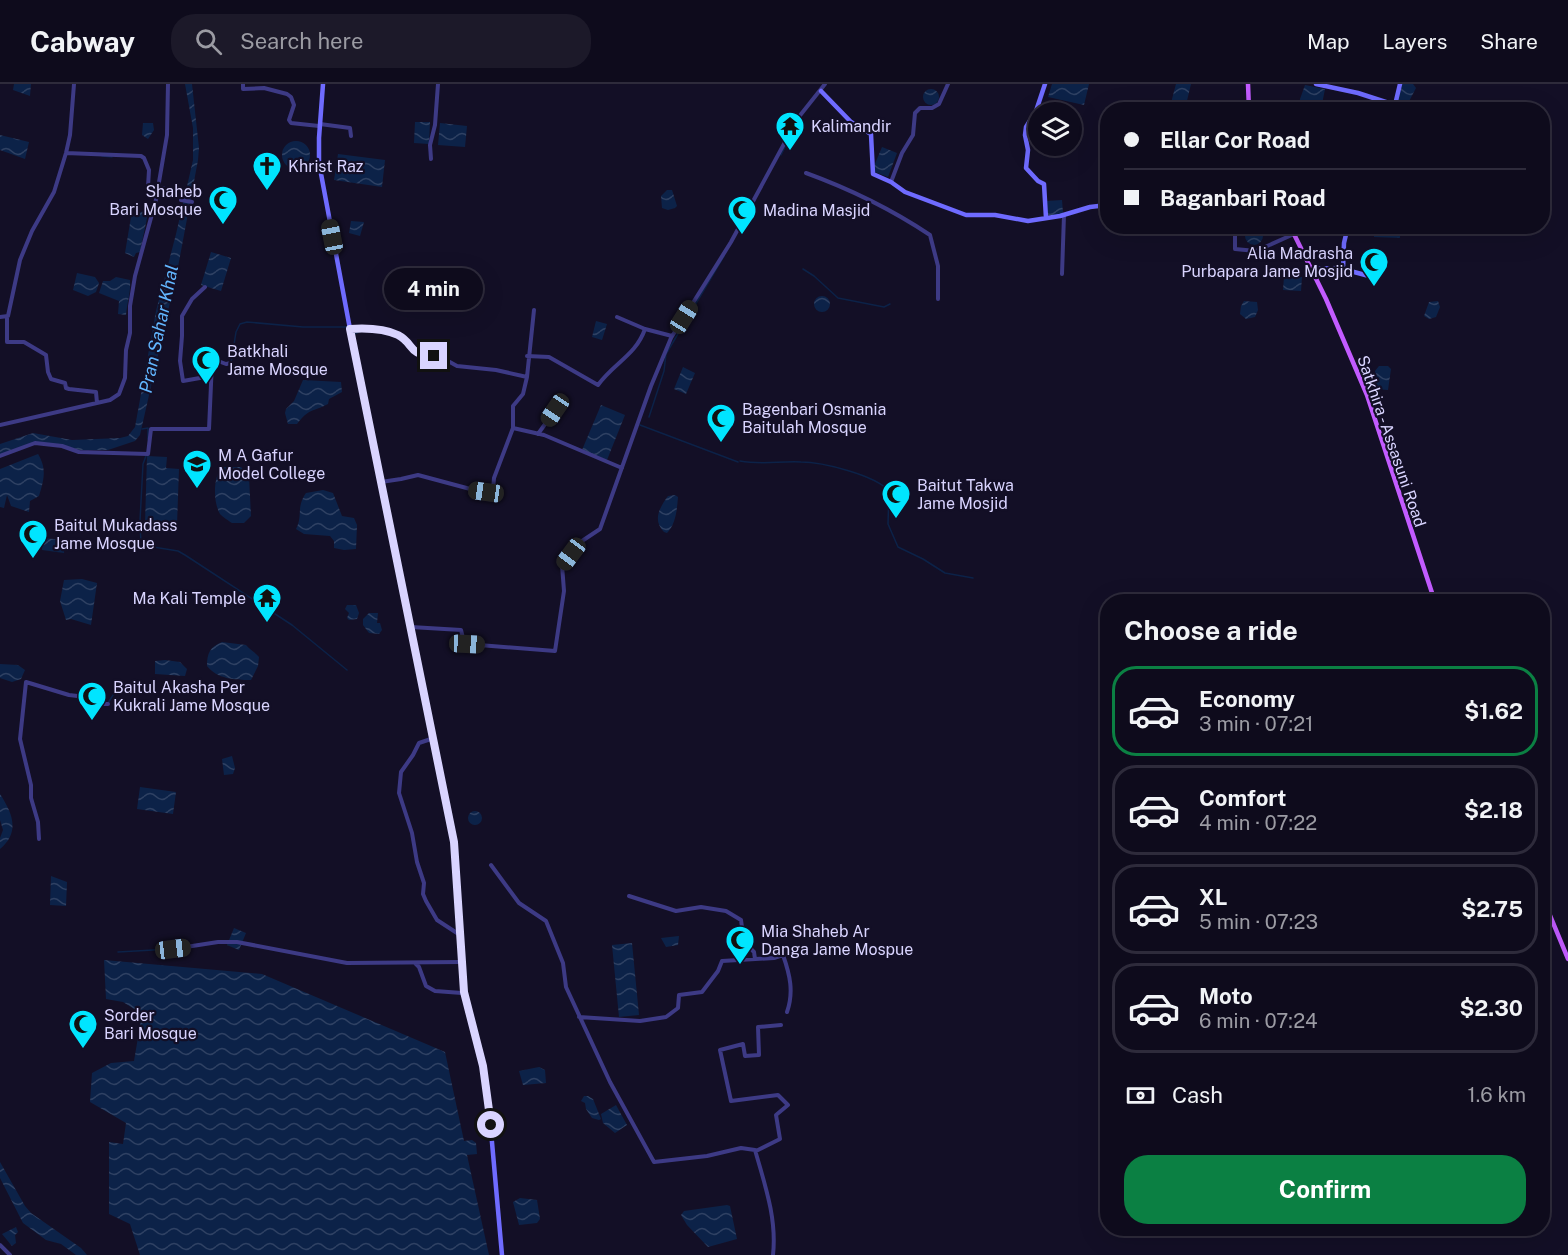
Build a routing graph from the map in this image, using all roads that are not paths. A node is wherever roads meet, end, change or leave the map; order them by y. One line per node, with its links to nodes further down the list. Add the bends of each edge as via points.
1 (74, 84): 18 (street)
2 (168, 84): 22 (street, via 167,135)
3 (243, 84): 16 (street, via 243,89 264,88 291,97 291,123)
4 (323, 84): 16 (main road)
5 (438, 84): 19 (street)
6 (825, 84): 12 (street)
7 (948, 84): 21 (street, via 938,105 920,108 915,113 913,135)
8 (1045, 84): 27 (main road, via 1025,135 1026,168 1044,184)
9 (1248, 84): 13 (main road)
10 (1316, 84): 14 (main road)
11 (1400, 84): 15 (main road)
12 (821, 91): 21 (main road, via 851,122 871,134 873,174); 43 (street, via 798,118 731,242)
13 (1249, 102)
14 (1386, 102)
15 (1396, 102)
16 (320, 125): 17 (street, via 350,128); 41 (main road, via 319,163)
17 (351, 136)
18 (66, 153): 22 (street, via 141,156 149,170 148,187); 38 (street, via 54,192 21,260)
19 (431, 159)
20 (806, 173): 36 (street, via 869,200 930,236 938,266)
21 (891, 182): 27 (main road, via 905,192 966,215)
22 (158, 188): 48 (street, via 163,188 163,195 158,196 135,276 123,383 116,398)
23 (181, 200): 24 (street)
24 (192, 202)
25 (1100, 206): 26 (main road)
26 (1064, 215): 27 (main road); 33 (street)
27 (1046, 219)
28 (1234, 234): 29 (street, via 1235,249 1256,250)
29 (1294, 234): 31 (main road, Satkhira - Assasuni Road)
30 (1346, 234): 32 (main road)
31 (1311, 269): 32 (main road); 56 (main road, Satkhira - Assasuni Road, via 1367,395)
32 (1343, 269): 34 (main road)
33 (1062, 274)
34 (1369, 276)
35 (205, 287): 46 (street, via 182,316 180,361 183,381)
36 (938, 299)
37 (534, 310): 44 (street)
38 (7, 316): 39 (street); 48 (street, via 8,342 24,342 46,355 51,379 65,383 69,389 96,392)
39 (0, 317)
40 (618, 317): 42 (street)
41 (350, 329): 47 (street, via 398,335 420,355 439,356 457,366); 55 (main road)
42 (645, 329): 43 (street); 44 (street, via 629,356 598,385 549,357)
43 (672, 336): 54 (street)
44 (527, 356): 47 (street)
45 (231, 363): 46 (street, via 212,362)
46 (211, 376): 53 (street, via 209,429 151,429 148,454 100,454 35,443)
47 (526, 377): 51 (street, via 523,394 513,406)
48 (97, 403): 50 (street)
49 (555, 410): 52 (street)
50 (0, 425)
51 (513, 428): 52 (street); 55 (street, via 492,490 474,490 418,475)
52 (538, 434): 54 (street)
53 (0, 456)
54 (622, 468): 57 (street, via 600,529 579,543 562,566 564,591 555,651 467,644 461,630)
55 (381, 482): 57 (main road)
56 (1432, 594)
57 (411, 627): 59 (main road)
58 (108, 704): 60 (street, via 26,682 20,739)
59 (434, 738): 64 (main road, via 454,842); 64 (street, via 419,743 401,772 399,793 426,901 437,920)
60 (39, 839)
61 (491, 865): 72 (street, via 519,903 546,921)
62 (630, 896): 66 (street, via 676,911 726,910 741,920 744,942)
63 (1550, 915): 67 (main road)
64 (460, 935): 68 (main road)
65 (173, 949): 69 (street, via 237,942 347,963)
66 (755, 959): 71 (street, via 783,955 790,975 791,1001); 72 (street, via 722,961 702,992 679,995 678,1008 666,1017 640,1021)
67 (1568, 959)
68 (461, 962): 69 (street); 78 (main road, via 464,992 487,1086)
69 (415, 963): 70 (street, via 426,986 435,991)
70 (462, 993)
71 (787, 1012)
72 (579, 1017): 74 (street, via 654,1162 741,1148)
73 (781, 1025): 74 (street, via 758,1027 759,1055 745,1056 742,1044 720,1050 731,1101 778,1095 788,1105 776,1115 780,1139)
74 (755, 1150): 75 (street); 79 (street, via 768,1196 775,1239)
75 (772, 1200)
76 (0, 1245): 77 (street)
77 (10, 1255)
78 (502, 1255)
79 (773, 1255)

